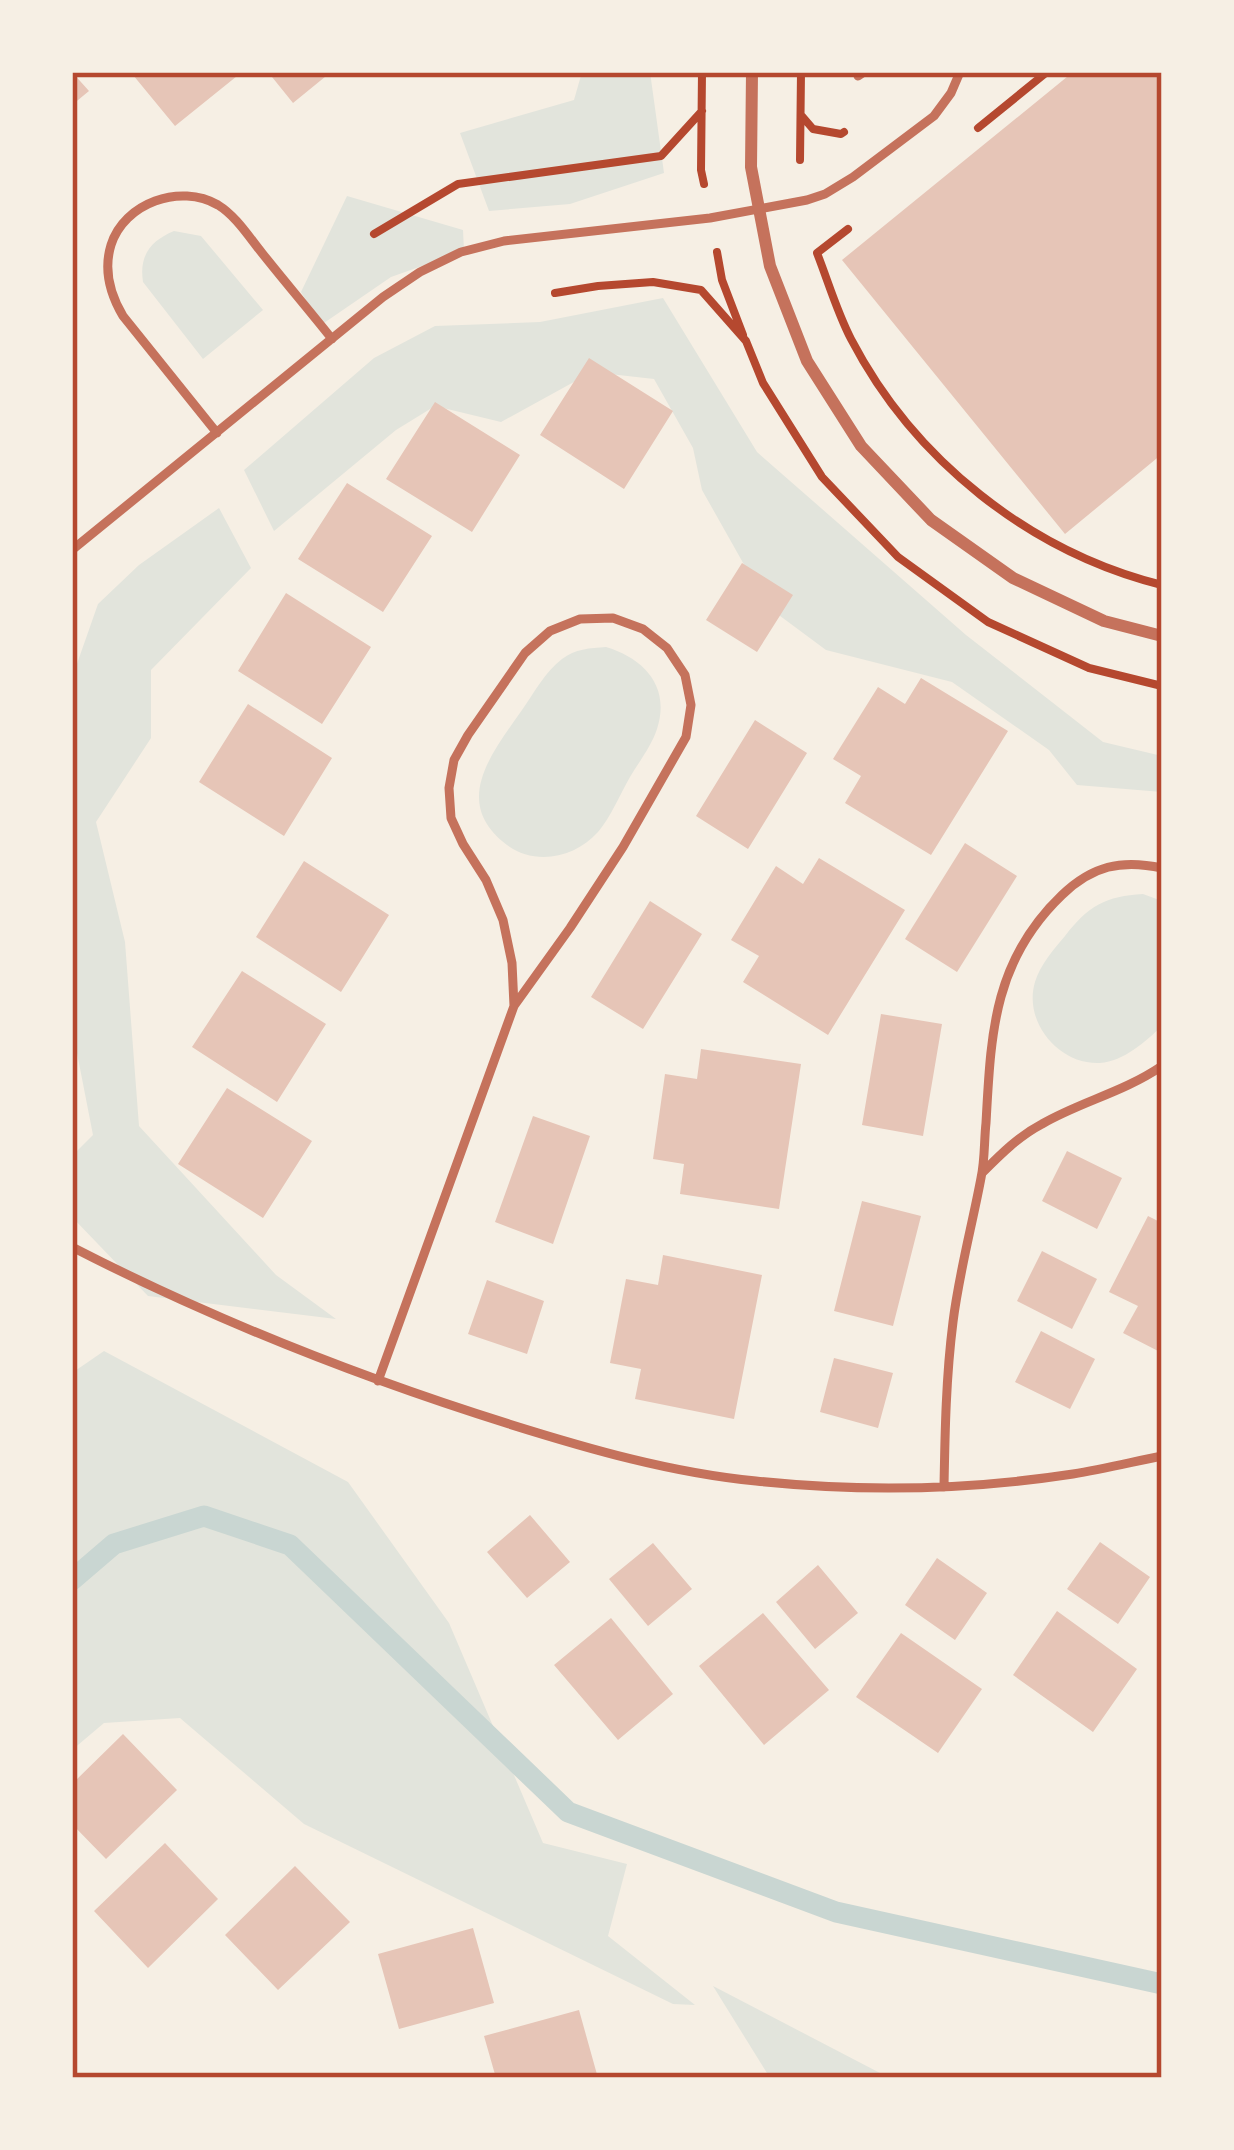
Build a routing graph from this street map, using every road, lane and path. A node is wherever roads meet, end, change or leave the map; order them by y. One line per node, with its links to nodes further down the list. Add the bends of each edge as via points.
1 (752, 72): 6 (street)
2 (960, 72): 6 (lane, via 934,116 854,177 807,200)
3 (1047, 72): 5 (path)
4 (702, 111): 8 (path, via 661,156 458,184)
5 (963, 140)
6 (759, 209): 9 (lane, via 461,252 420,272); 13 (street, via 770,266 807,361 874,461 931,520 1013,578 1104,621)
7 (849, 228): 12 (path, via 817,253 851,338 900,416 963,482 1038,536)
8 (374, 234)
9 (332, 339): 10 (lane); 10 (lane, via 218,206 168,196 125,221 111,242 111,294)
10 (217, 433): 11 (lane)
11 (72, 550)
12 (1162, 584)
13 (1162, 636)
14 (1162, 868): 17 (lane, via 1104,867 1075,883 1026,938 994,1017)
15 (514, 1006): 15 (lane, via 503,920 452,818 454,760 526,653 550,631 613,618 655,638 685,675 686,736 623,847); 19 (lane)
16 (1162, 1066): 17 (lane, via 1038,1125)
17 (982, 1173): 21 (lane, via 953,1319)
18 (72, 1247): 19 (lane)
19 (377, 1381): 21 (lane, via 649,1463 754,1481)
20 (1162, 1456): 21 (lane)
21 (944, 1487)

